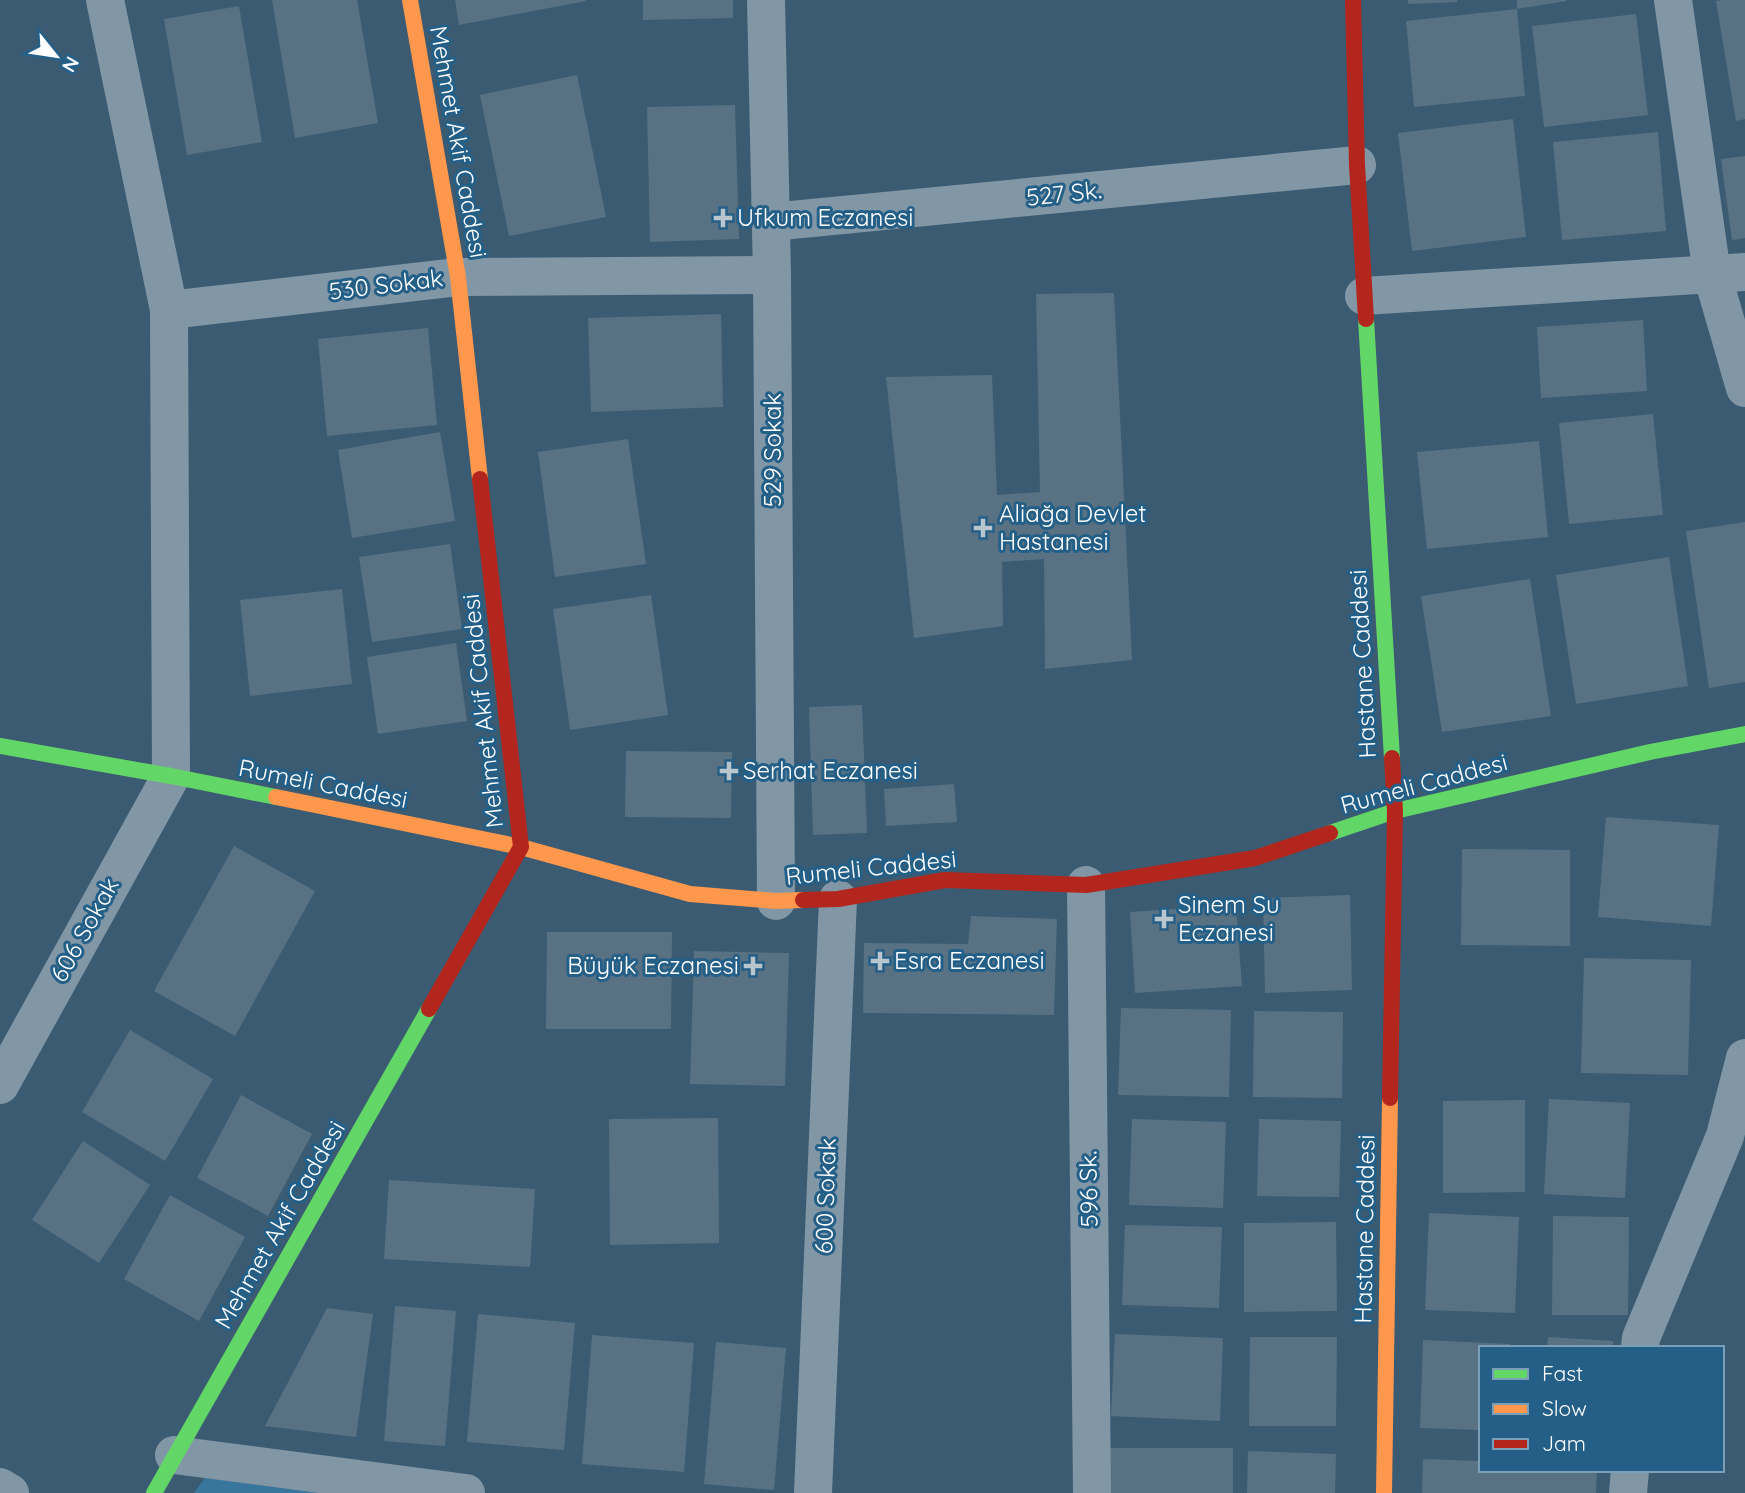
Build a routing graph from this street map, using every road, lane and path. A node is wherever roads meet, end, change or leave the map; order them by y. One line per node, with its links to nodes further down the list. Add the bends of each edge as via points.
1 (105, 0): 12 (street)
2 (410, 0): 10 (street, Mehmet Akif Caddesi)
3 (766, 0): 7 (street, 529 Sokak)
4 (1353, 0): 6 (street, Hastane Caddesi)
5 (1673, 0): 8 (street)
6 (1357, 165): 7 (street, 527 Sk.); 11 (street, Hastane Caddesi)
7 (771, 222): 9 (street, 529 Sokak)
8 (1728, 273): 11 (street); 13 (street)
9 (772, 275): 10 (street, 530 Sokak); 21 (street, 529 Sokak)
10 (458, 277): 12 (street, 530 Sokak); 18 (street, Mehmet Akif Caddesi)
11 (1364, 296): 17 (street, Hastane Caddesi)
12 (169, 310): 16 (street)
13 (1745, 388)
14 (1745, 734): 17 (street, Rumeli Caddesi)
15 (0, 746): 16 (street, Rumeli Caddesi)
16 (171, 776): 18 (street, Rumeli Caddesi); 23 (street, 606 Sokak)
17 (1395, 811): 19 (street, Rumeli Caddesi, via 1255,858); 33 (street, Hastane Caddesi)
18 (521, 847): 21 (street, Rumeli Caddesi, via 690,894); 25 (street, Mehmet Akif Caddesi)
19 (1086, 885): 20 (street, Rumeli Caddesi, via 945,880); 32 (street, 596 Sk.)
20 (838, 899): 21 (street, Rumeli Caddesi); 31 (street, 600 Sokak)
21 (776, 901)
22 (1745, 1058): 24 (street, via 1725,1136)
23 (0, 1085)
24 (1640, 1346)
25 (174, 1455): 29 (street, Mehmet Akif Caddesi); 30 (street)
26 (1630, 1472): 34 (street)
27 (0, 1487): 28 (street)
28 (10, 1493)
29 (154, 1493)
30 (466, 1493)
31 (813, 1493)
32 (1092, 1493)
33 (1384, 1493)
34 (1628, 1493)

